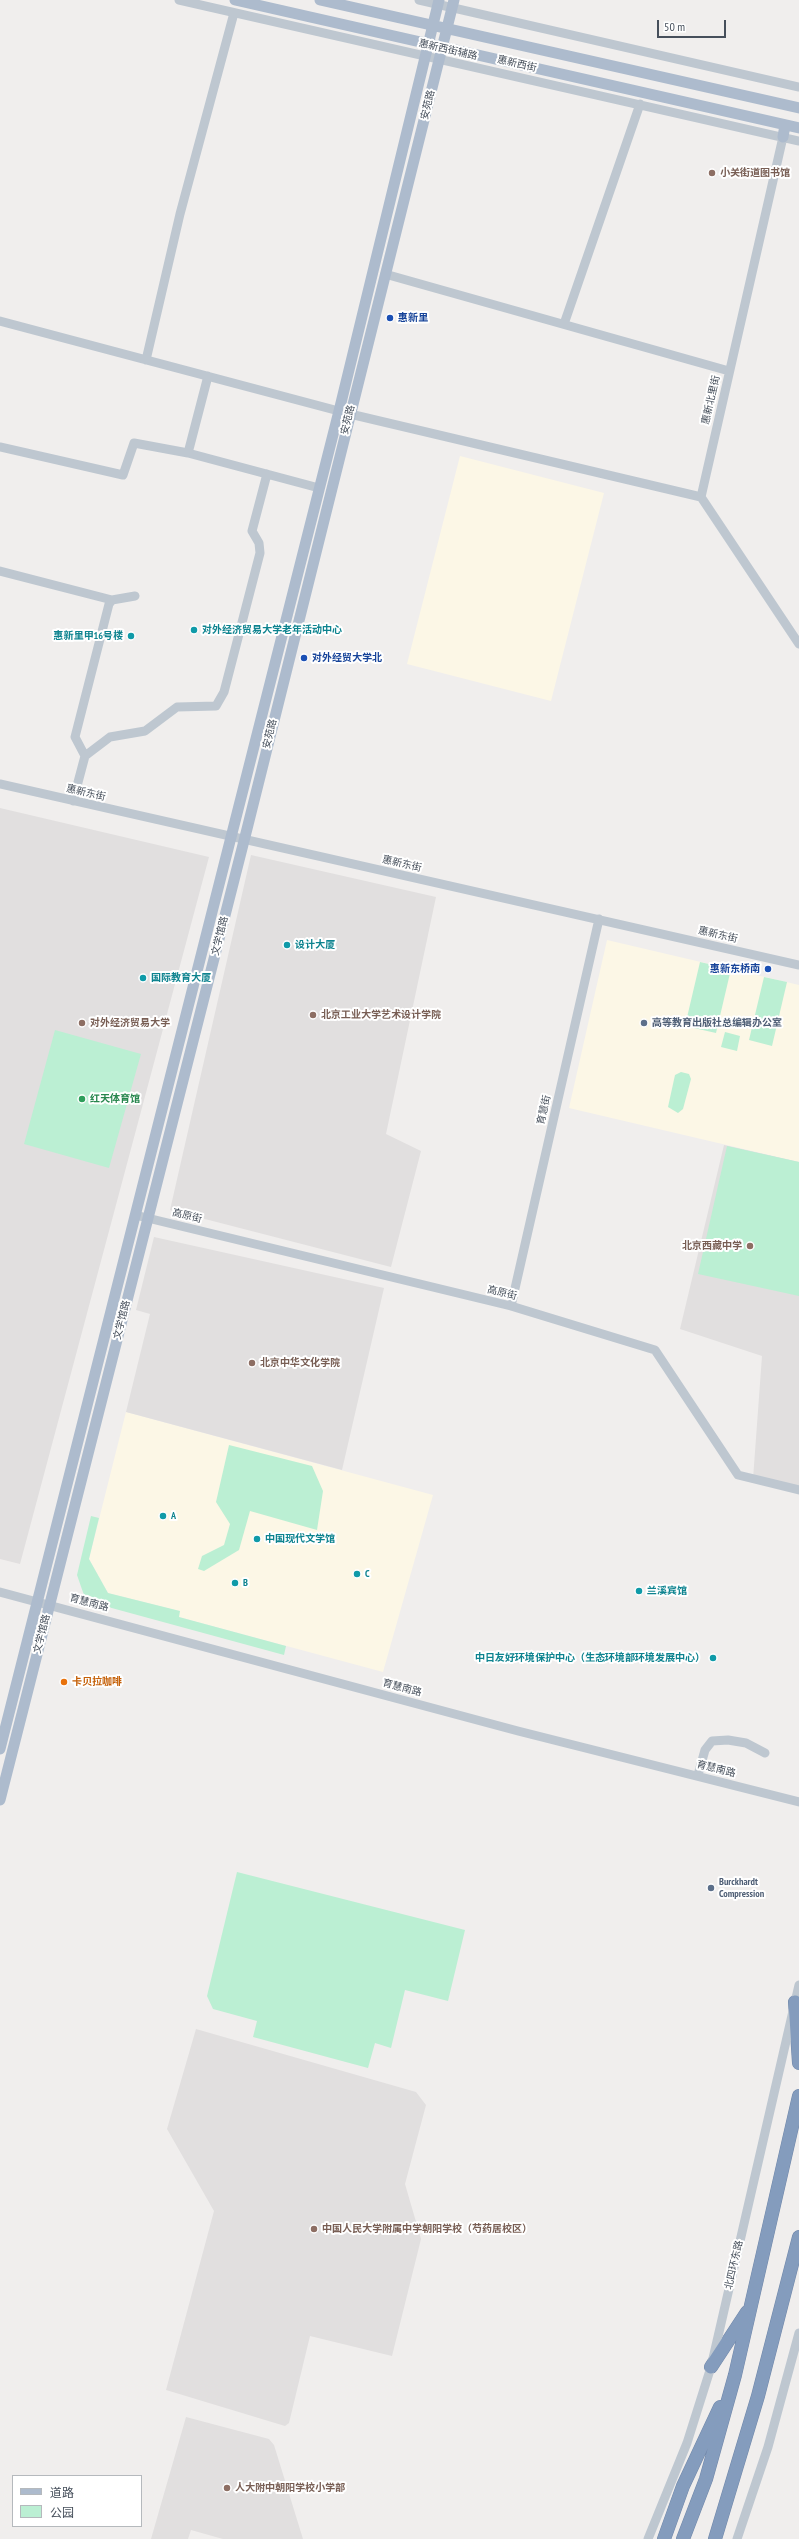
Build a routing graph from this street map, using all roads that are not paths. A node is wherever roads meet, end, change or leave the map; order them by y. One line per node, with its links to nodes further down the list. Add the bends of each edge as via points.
1 (179, 0): 7 (street, 惠新西街辅路)
2 (235, 0): 10 (main road, 惠新西街)
3 (320, 0): 8 (main road, 惠新西街)
4 (419, 0): 5 (street)
5 (439, 2): 6 (street); 8 (main road, 安苑路)
6 (453, 4): 9 (main road, 安苑路); 14 (street)
7 (234, 13): 12 (street, 惠新西街辅路); 24 (street, via 180,214)
8 (434, 25): 9 (main road, 惠新西街); 10 (main road, 安苑路)
9 (448, 29): 11 (main road, 安苑路); 16 (main road, 惠新西街)
10 (429, 44): 11 (main road, 惠新西街); 12 (main road, 安苑路)
11 (442, 47): 13 (main road, 安苑路); 17 (main road, 惠新西街)
12 (426, 56): 13 (street, 惠新西街辅路); 27 (main road, 安苑路)
13 (439, 59): 15 (street, 惠新西街辅路); 21 (main road, 安苑路)
14 (799, 87)
15 (640, 104): 19 (street, 惠新西街辅路); 23 (street)
16 (799, 108)
17 (785, 125): 18 (main road, 惠新西街); 19 (main road)
18 (799, 128)
19 (783, 137): 20 (street); 25 (street, 惠新北里街)
20 (799, 141)
21 (385, 274): 23 (street); 28 (main road, 安苑路)
22 (0, 321): 24 (street)
23 (564, 324): 25 (street)
24 (146, 360): 26 (street)
25 (729, 371): 33 (street, 惠新北里街)
26 (208, 376): 27 (street); 30 (street)
27 (339, 411): 28 (street); 32 (main road, 安苑路)
28 (350, 414): 33 (street); 42 (main road, 安苑路)
29 (0, 447): 30 (street, via 123,475 134,443)
30 (188, 453): 31 (street)
31 (267, 474): 32 (street); 38 (street, via 252,532 259,543 260,553 224,692 216,706 177,707 145,731 110,737)
32 (319, 488): 41 (main road, 安苑路)
33 (701, 497): 37 (street)
34 (0, 572): 36 (street)
35 (135, 596): 36 (street)
36 (112, 600): 38 (street, via 74,737)
37 (799, 644)
38 (85, 756): 40 (street)
39 (0, 784): 40 (street, 惠新东街)
40 (73, 801): 41 (street, 惠新东街)
41 (231, 836): 42 (street, 惠新东街); 45 (main road, 文学馆路)
42 (244, 840): 43 (street, 惠新东街); 46 (main road, 文学馆路)
43 (599, 919): 44 (street, 惠新东街); 47 (street, 育慧街)
44 (799, 965)
45 (135, 1215): 46 (street, 高原街); 50 (main road, 文学馆路)
46 (148, 1218): 47 (street, 高原街); 51 (main road, 文学馆路)
47 (511, 1306): 48 (street, 高原街, via 655,1350 738,1475)
48 (799, 1490)
49 (0, 1592): 50 (street, 育慧南路)
50 (37, 1601): 51 (street, 育慧南路); 52 (main road, 文学馆路)
51 (50, 1604): 54 (street, 育慧南路, via 518,1731); 55 (main road, 文学馆路)
52 (0, 1749)
53 (765, 1753): 54 (street, via 746,1743 712,1741 705,1750)
54 (698, 1775): 56 (street, 育慧南路)
55 (0, 1800)
56 (799, 1802)
57 (799, 1985): 58 (street, 北四环东路)
58 (795, 2002): 59 (highway); 64 (street, 北四环东路)
59 (799, 2063)
60 (799, 2096): 62 (highway)
61 (799, 2237): 69 (highway, via 758,2396)
62 (753, 2304): 64 (highway); 65 (highway)
63 (799, 2333): 70 (street, via 768,2447)
64 (711, 2367): 66 (street, 北四环东路, via 687,2443)
65 (735, 2375): 67 (highway, via 683,2486); 68 (highway, via 706,2479)
66 (648, 2539)
67 (664, 2539)
68 (683, 2539)
69 (715, 2539)
70 (737, 2539)

